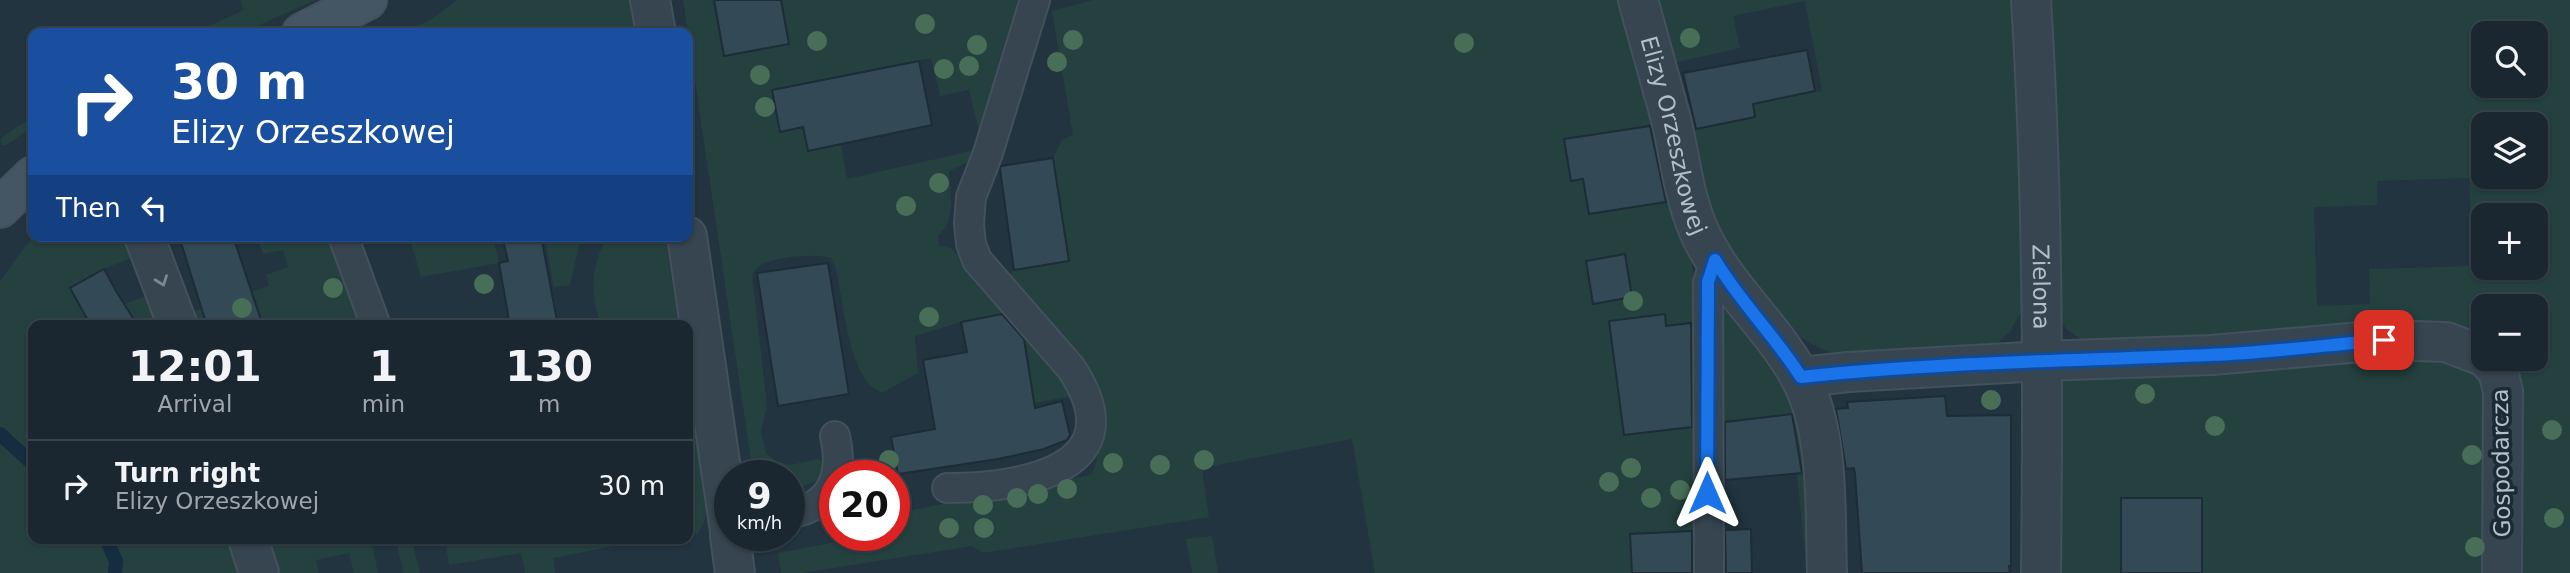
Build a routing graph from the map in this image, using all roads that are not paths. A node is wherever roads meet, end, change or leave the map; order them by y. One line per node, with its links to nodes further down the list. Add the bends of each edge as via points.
1 (367, 0): 6 (street)
2 (650, 0): 7 (street)
3 (1035, 0): 22 (lane, via 971,197 971,244 977,260 1083,387 1090,407 1088,442 1077,457 1061,467 979,488)
4 (1638, 0): 13 (street, Elizy Orzeszkowej, via 1693,217)
5 (2031, 0): 17 (street, Zielona)
6 (312, 28)
7 (655, 28)
8 (28, 181): 9 (street)
9 (0, 208)
10 (146, 242): 14 (street, one-way to 14)
11 (345, 242): 15 (lane)
12 (688, 242): 21 (street)
13 (1715, 260): 19 (street, Elizy Orzeszkowej); 28 (lane, via 1708,282)
14 (176, 320)
15 (374, 320)
16 (2471, 352): 17 (street, Gospodarcza, via 2446,342 2384,340 2213,355)
17 (2043, 361): 19 (street, Gospodarcza); 30 (street, Zielona)
18 (2498, 371): 31 (street, Gospodarcza, via 2503,391)
19 (1801, 377): 29 (street, Elizy Orzeszkowej, via 1821,455)
20 (835, 436): 23 (lane, via 837,467 826,498)
21 (720, 460)
22 (947, 488)
23 (805, 509)
24 (250, 544): 26 (street)
25 (732, 551): 27 (street)
26 (259, 573)
27 (735, 573)
28 (1709, 573)
29 (1827, 573)
30 (2041, 573)
31 (2502, 573)

